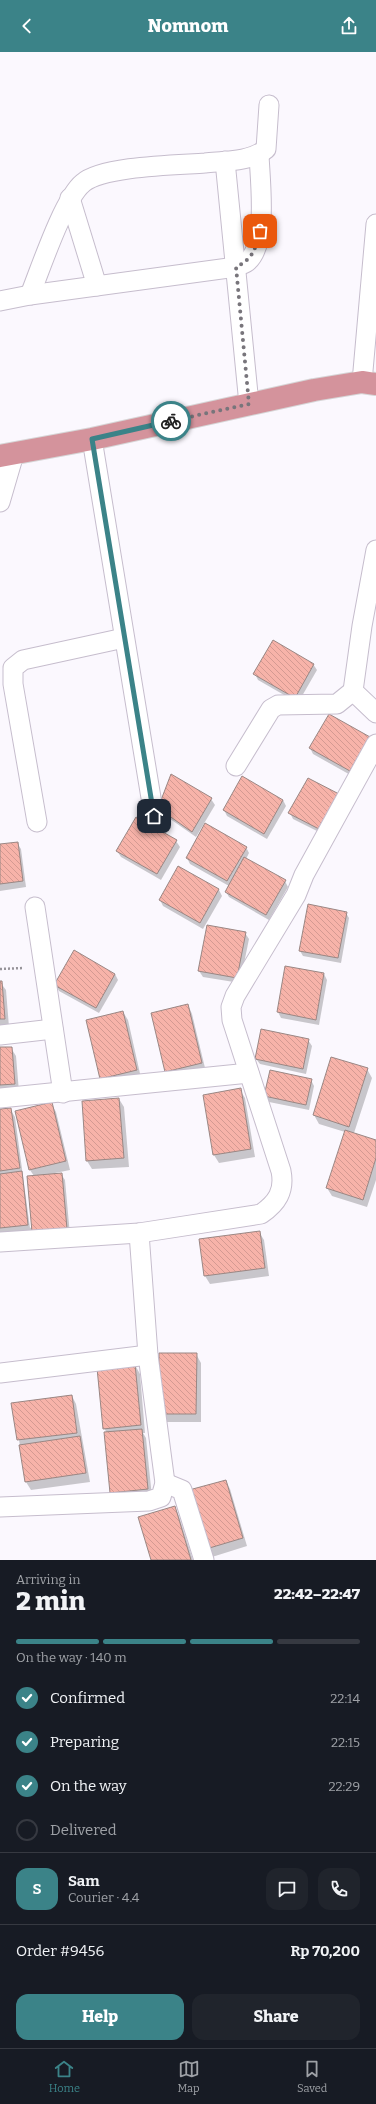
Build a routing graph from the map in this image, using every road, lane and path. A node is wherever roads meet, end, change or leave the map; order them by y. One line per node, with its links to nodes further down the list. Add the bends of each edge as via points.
1 (269, 105): 2 (street, via 266,149)
2 (259, 155): 3 (street); 6 (street, via 260,231 255,250 248,262)
3 (225, 161): 4 (street, via 101,174 83,182); 6 (street)
4 (70, 198): 7 (street); 8 (street)
5 (376, 224): 10 (street)
6 (236, 267): 7 (street); 11 (street)
7 (97, 286): 8 (street)
8 (30, 295): 9 (street)
9 (0, 301)
10 (369, 383): 11 (highway, via 314,390)
11 (249, 404): 12 (highway)
12 (92, 439): 13 (highway); 16 (street)
13 (7, 455): 14 (street)
14 (0, 502)
15 (376, 550): 17 (street)
16 (124, 638): 21 (street); 22 (street, via 23,660 13,668 13,684)
17 (353, 691): 18 (street); 20 (street, via 337,704 278,705 272,709)
18 (376, 713)
19 (376, 744): 26 (street, via 304,875 296,896 235,996 231,1007 232,1020)
20 (236, 766)
21 (154, 816)
22 (37, 822)
23 (35, 907): 24 (street)
24 (53, 1029): 25 (street); 27 (street)
25 (0, 1034)
26 (249, 1073): 27 (street); 29 (street, via 283,1180 279,1198 261,1214)
27 (63, 1093): 28 (street)
28 (0, 1098)
29 (139, 1233): 30 (street); 31 (street)
30 (0, 1242)
31 (148, 1355): 32 (street); 33 (street)
32 (0, 1373)
33 (165, 1484): 34 (street, via 161,1497 149,1501); 35 (street, via 182,1490)
34 (0, 1507)
35 (204, 1560)

